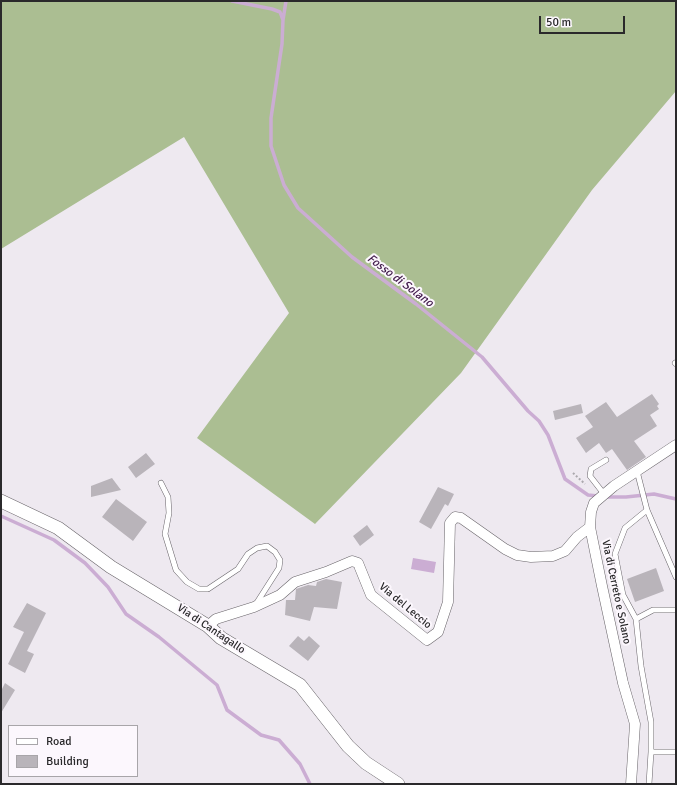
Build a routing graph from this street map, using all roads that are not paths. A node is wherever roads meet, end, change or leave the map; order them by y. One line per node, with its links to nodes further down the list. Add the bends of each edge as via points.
1 (676, 445): 3 (street, Via di Cerreto e Solano)
2 (606, 460): 5 (lane, via 591,469 590,476)
3 (637, 471): 5 (street, Via di Cerreto e Solano); 7 (lane)
4 (161, 483): 10 (lane, via 168,497 169,513 165,534 176,570 187,582 199,589 208,589 238,569 248,554 257,548 267,546 275,552 280,560 279,568)
5 (604, 494): 8 (street, Via di Cerreto e Solano, via 594,503)
6 (1, 501): 13 (street, Via di Cantagallo, via 58,528 111,567)
7 (647, 510): 9 (lane); 12 (lane, via 625,528 615,554 623,595)
8 (590, 527): 10 (street, Via del Leccio, via 565,551 552,556 531,557 511,552 461,518 455,517 450,523 448,602 438,632 427,640 371,595 358,563 352,561 295,582 280,595); 17 (street, Via di Cerreto e Solano, via 623,683 635,724)
9 (676, 577)
10 (254, 607): 13 (street, Via del Leccio, via 216,619)
11 (676, 610): 12 (lane, via 653,610)
12 (636, 619): 14 (lane, via 651,722)
13 (208, 626): 16 (street, Via di Cantagallo, via 221,638 300,685 366,764)
14 (651, 752): 15 (lane); 18 (lane)
15 (676, 752)
16 (398, 784)
17 (631, 784)
18 (649, 784)

